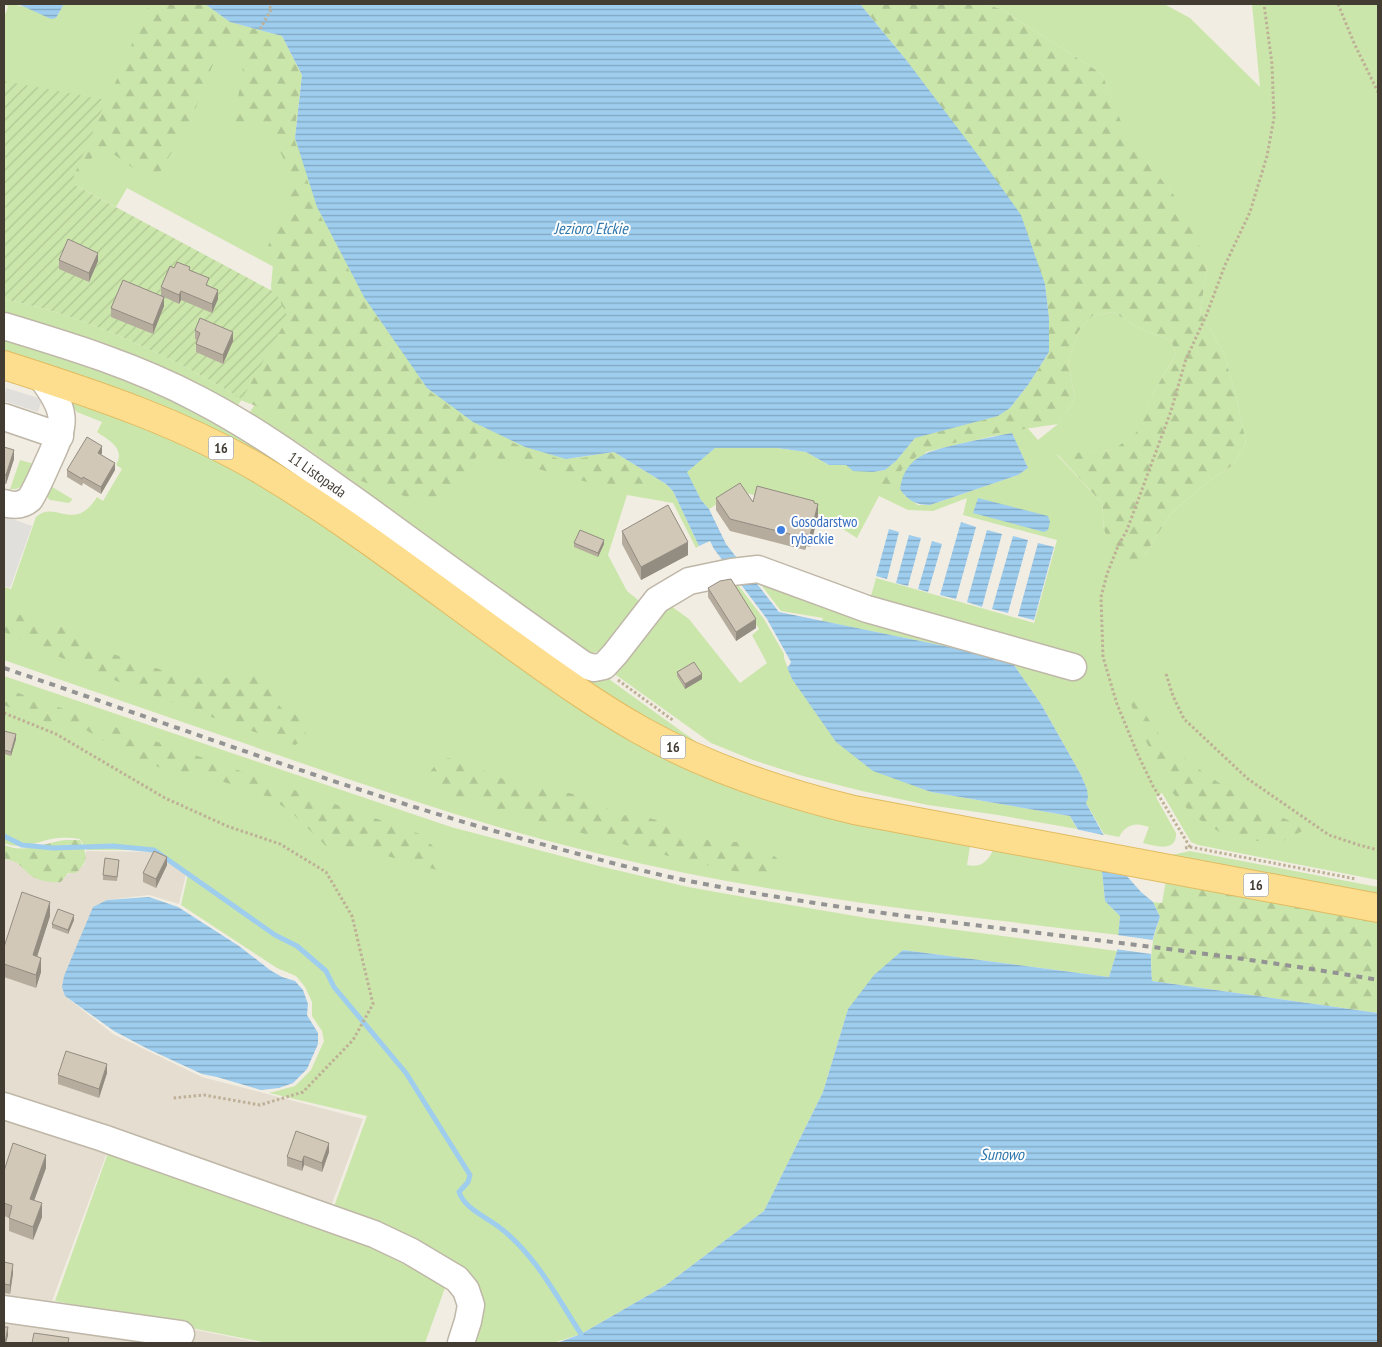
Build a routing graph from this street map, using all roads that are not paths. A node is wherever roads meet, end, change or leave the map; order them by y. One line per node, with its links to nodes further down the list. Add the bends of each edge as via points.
1 (4, 326): 7 (street, 11 Listopada, via 132,368 236,420 584,665 604,666 657,600 689,581 758,569 867,609)
2 (4, 365): 3 (main road, 16)
3 (41, 377): 5 (street, via 60,407); 8 (main road, 16, via 176,426 267,473 343,523 585,696 642,731 734,773 808,798 872,813)
4 (4, 417): 5 (street)
5 (60, 436): 6 (street, via 30,499 18,506)
6 (4, 503)
7 (1073, 667)
8 (1378, 908)
9 (4, 1106): 12 (street, via 374,1234 410,1251 457,1279 466,1290 471,1305)
10 (4, 1309): 11 (street)
11 (181, 1334)
12 (461, 1343)

